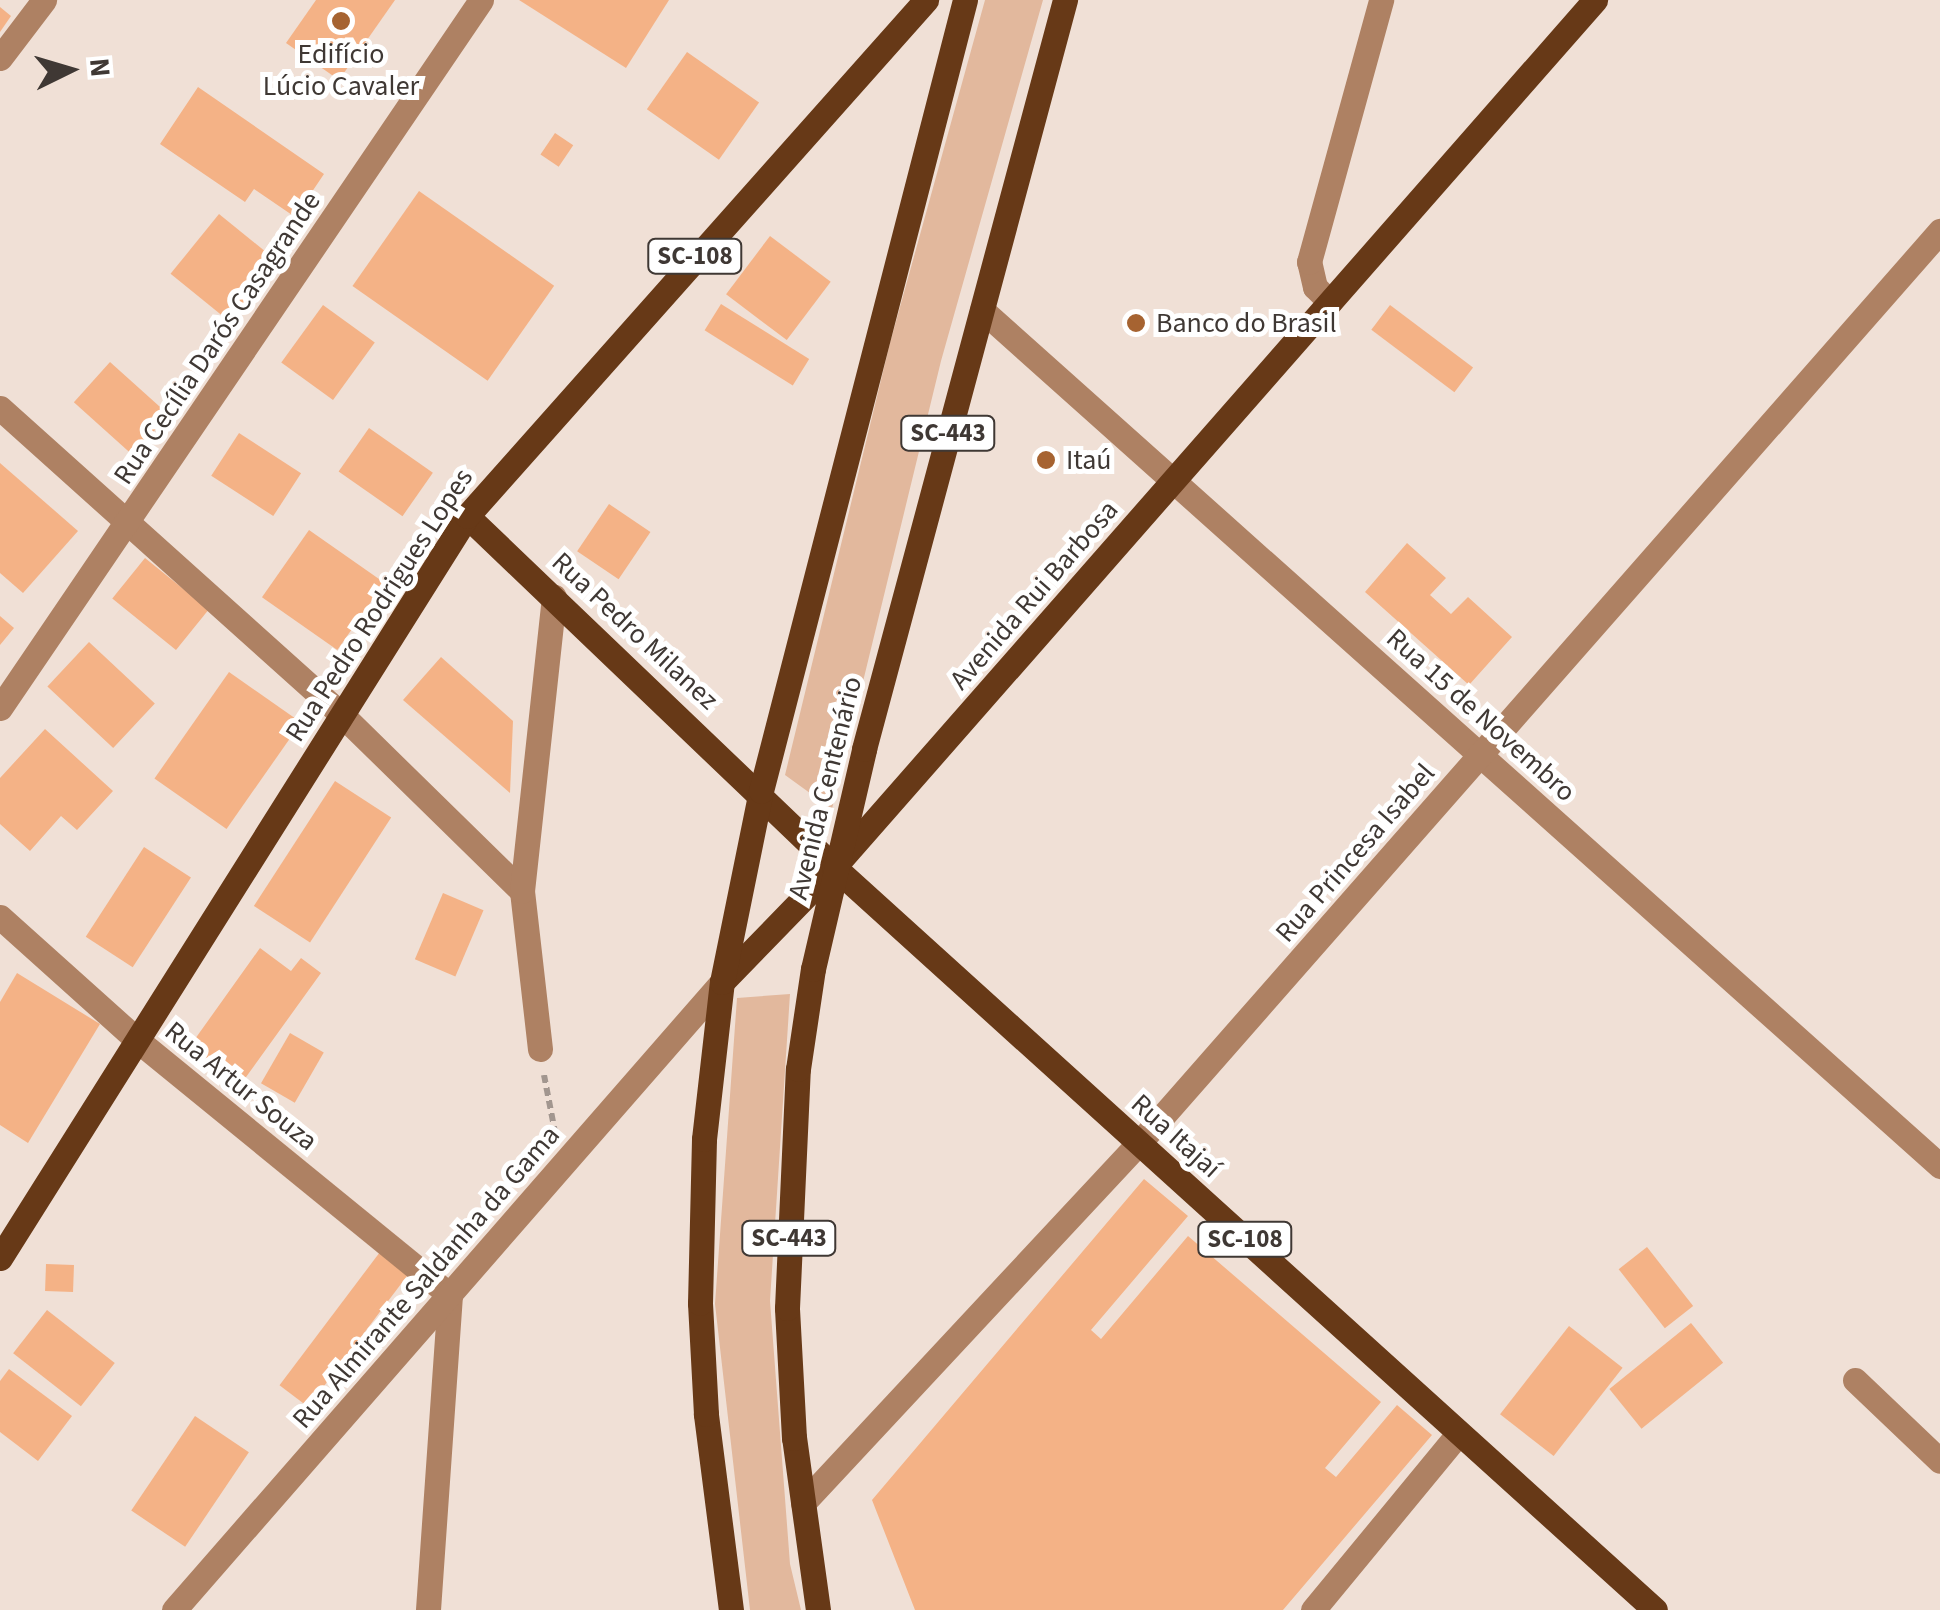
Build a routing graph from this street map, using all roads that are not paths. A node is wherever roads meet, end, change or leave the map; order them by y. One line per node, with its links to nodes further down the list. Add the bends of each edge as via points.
1 (44, 0): 8 (street)
2 (480, 0): 15 (street, Rua Cecília Darós Casagrande)
3 (926, 0): 14 (main road, Rua Pedro Rodrigues Lopes / SC-108)
4 (965, 0): 20 (main road)
5 (1065, 0): 11 (main road, Avenida Centenário / SC-443)
6 (1381, 0): 10 (street, via 1310,262 1315,287)
7 (1595, 0): 10 (main road, Avenida Rui Barbosa)
8 (0, 58)
9 (1940, 231): 19 (street, Rua Princesa Isabel)
10 (1330, 302): 13 (main road, Avenida Rui Barbosa)
11 (982, 310): 13 (street, Rua 15 de Novembro); 21 (main road, Avenida Centenário / SC-443)
12 (0, 408): 15 (street)
13 (1174, 482): 19 (street, Rua 15 de Novembro); 21 (main road, Avenida Rui Barbosa)
14 (467, 516): 16 (main road, Rua Pedro Milanez); 18 (main road, Rua Pedro Rodrigues Lopes)
15 (129, 522): 17 (street, Rua Cecília Darós Casagrande); 18 (street)
16 (554, 597): 20 (main road, Rua Pedro Milanez); 22 (street)
17 (0, 708)
18 (342, 715): 22 (street); 25 (main road, Rua Pedro Rodrigues Lopes)
19 (1480, 755): 27 (street, Rua Princesa Isabel); 28 (street, Rua 15 de Novembro)
20 (761, 791): 21 (main road, Rua Pedro Milanez); 24 (main road)
21 (834, 867): 24 (main road, Avenida Rui Barbosa); 27 (main road, Rua Itajaí / SC-108); 34 (main road, Avenida Centenário / SC-443, via 798,1068 790,1188 789,1370)
22 (522, 891): 26 (street)
23 (0, 918): 25 (street, Rua Artur Souza)
24 (722, 982): 30 (street, Rua Almirante Saldanha da Gama); 37 (main road, via 704,1139 700,1303 706,1414)
25 (137, 1040): 29 (main road, Rua Pedro Rodrigues Lopes); 30 (street, Rua Artur Souza)
26 (540, 1049)
27 (1139, 1143): 32 (main road, Rua Itajaí / SC-108); 34 (street, Rua Princesa Isabel)
28 (1940, 1166)
29 (0, 1258)
30 (450, 1295): 35 (street, Rua Almirante Saldanha da Gama); 36 (street)
31 (1856, 1380): 33 (street)
32 (1460, 1433): 39 (street); 40 (main road, Rua Itajaí / SC-108)
33 (1940, 1461)
34 (803, 1503): 38 (main road, Avenida Centenário / SC-443)
35 (174, 1610)
36 (428, 1610)
37 (731, 1610)
38 (818, 1610)
39 (1313, 1610)
40 (1655, 1610)

